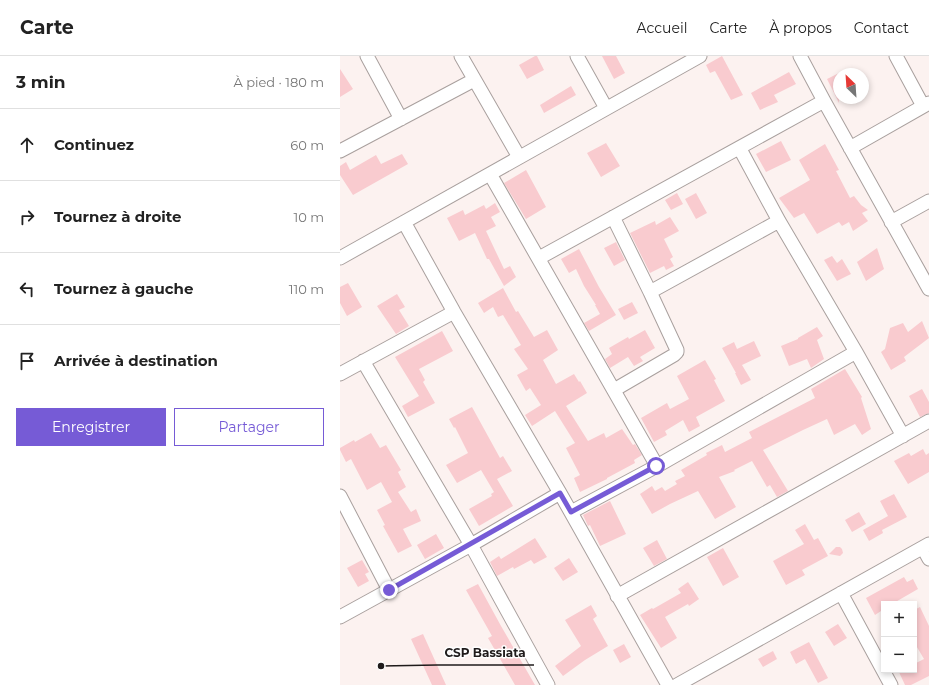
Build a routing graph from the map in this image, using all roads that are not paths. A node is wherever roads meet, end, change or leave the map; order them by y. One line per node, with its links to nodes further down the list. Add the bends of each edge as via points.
1 (367, 56): 11 (street)
2 (461, 56): 7 (street)
3 (577, 56): 10 (street)
4 (700, 56): 10 (street)
5 (800, 56): 8 (street)
6 (896, 56): 9 (street)
7 (474, 80): 11 (street); 15 (street)
8 (824, 102): 12 (street); 13 (street)
9 (926, 104): 12 (street)
10 (606, 108): 15 (street)
11 (401, 119): 14 (street)
12 (850, 148): 21 (street)
13 (740, 149): 18 (street); 19 (street)
14 (340, 151)
15 (519, 157): 16 (street)
16 (490, 174): 20 (street); 23 (street)
17 (929, 201): 21 (street)
18 (613, 217): 23 (street); 25 (street)
19 (779, 221): 25 (street); 27 (street)
20 (404, 222): 22 (street); 26 (street)
21 (891, 222): 24 (street)
22 (340, 258)
23 (539, 258): 30 (street)
24 (929, 289)
25 (650, 292): 30 (street, via 677,347 677,352)
26 (454, 312): 28 (street); 34 (street)
27 (856, 352): 32 (street); 33 (street)
28 (363, 361): 29 (street); 38 (street)
29 (340, 374)
30 (614, 390): 33 (street)
31 (929, 422): 32 (street)
32 (903, 436): 43 (street)
33 (656, 466): 36 (street)
34 (560, 493): 36 (street); 38 (street)
35 (340, 496): 37 (street)
36 (571, 512): 43 (street)
37 (346, 521): 41 (street)
38 (471, 545): 41 (street); 45 (street)
39 (926, 546): 40 (street); 42 (street)
40 (929, 559)
41 (389, 590): 44 (street)
42 (841, 593): 47 (street); 48 (street)
43 (617, 596): 46 (street)
44 (340, 617)
45 (548, 685)
46 (668, 685)
47 (677, 685)
48 (892, 685)

